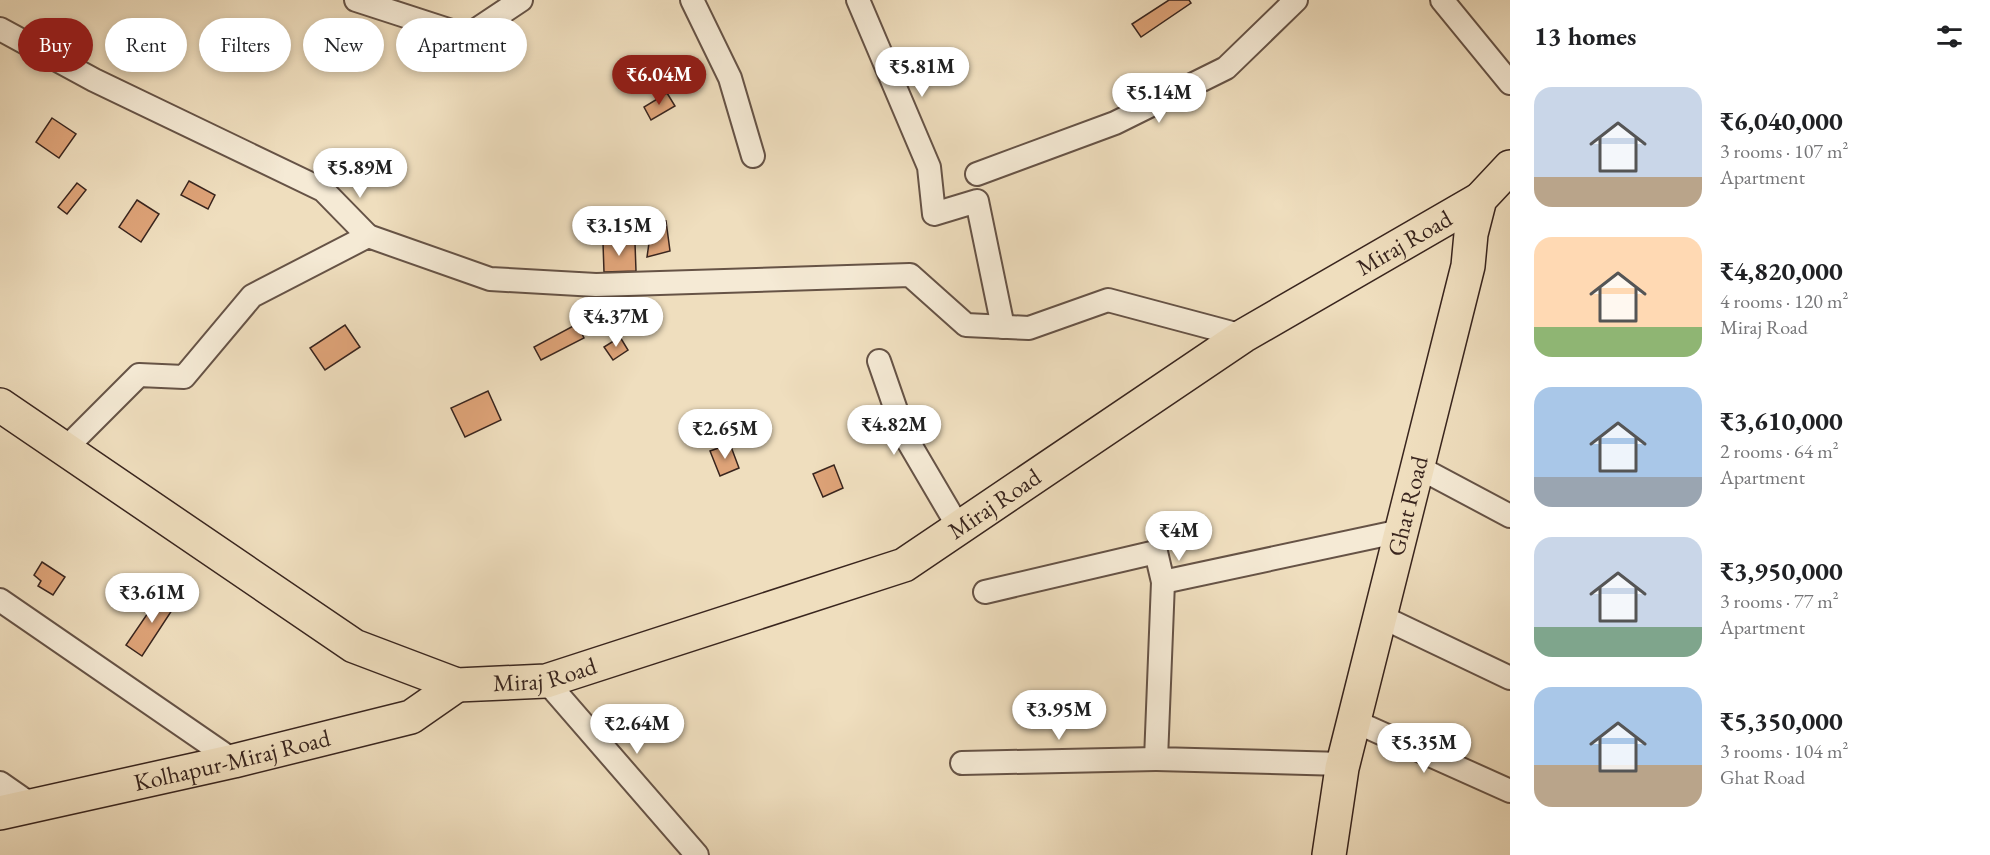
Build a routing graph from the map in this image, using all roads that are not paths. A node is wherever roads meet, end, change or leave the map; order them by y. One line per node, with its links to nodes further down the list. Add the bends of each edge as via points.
1 (356, 0): 2 (street, via 467,36)
2 (521, 0)
3 (692, 0): 9 (street, via 730,78)
4 (858, 0): 14 (street, via 929,166 934,214 977,201)
5 (1296, 0): 11 (street, via 1226,68 1114,123)
6 (1442, 0): 8 (street)
7 (0, 29): 13 (street, via 94,80 323,189)
8 (1510, 84)
9 (753, 156)
10 (1510, 167): 12 (main road, Ghat Road)
11 (976, 174)
12 (1480, 199): 15 (main road, Miraj Road); 19 (main road, Ghat Road, via 1468,266)
13 (368, 236): 14 (street, via 490,279 596,285 910,275 966,325); 18 (street, via 252,296 184,377 139,375)
14 (1003, 327): 15 (street, via 1029,328 1108,300)
15 (1243, 336): 21 (main road, Miraj Road)
16 (879, 361): 21 (street, via 905,436)
17 (0, 405): 18 (main road)
18 (64, 449): 29 (main road, via 354,646)
19 (1418, 467): 20 (street); 22 (main road, Ghat Road)
20 (1510, 516)
21 (959, 528): 28 (main road, Miraj Road, via 904,565)
22 (1401, 531): 23 (street); 26 (main road, Ghat Road)
23 (1163, 582): 24 (street, via 1156,552); 31 (street)
24 (985, 592)
25 (0, 600): 32 (street)
26 (1380, 616): 27 (street); 30 (main road, Ghat Road)
27 (1510, 678)
28 (546, 681): 29 (main road, Miraj Road); 39 (street)
29 (457, 685): 32 (main road, Kolhapur-Miraj Road, via 411,717)
30 (1354, 721): 34 (main road, Ghat Road); 36 (street)
31 (1156, 759): 33 (street); 34 (street)
32 (234, 761): 37 (main road, Kolhapur-Miraj Road)
33 (962, 763)
34 (1343, 764): 40 (main road, Ghat Road)
35 (0, 783): 37 (street)
36 (1510, 791)
37 (33, 806): 38 (main road, Kolhapur-Miraj Road)
38 (0, 813)
39 (697, 855)
40 (1329, 855)

